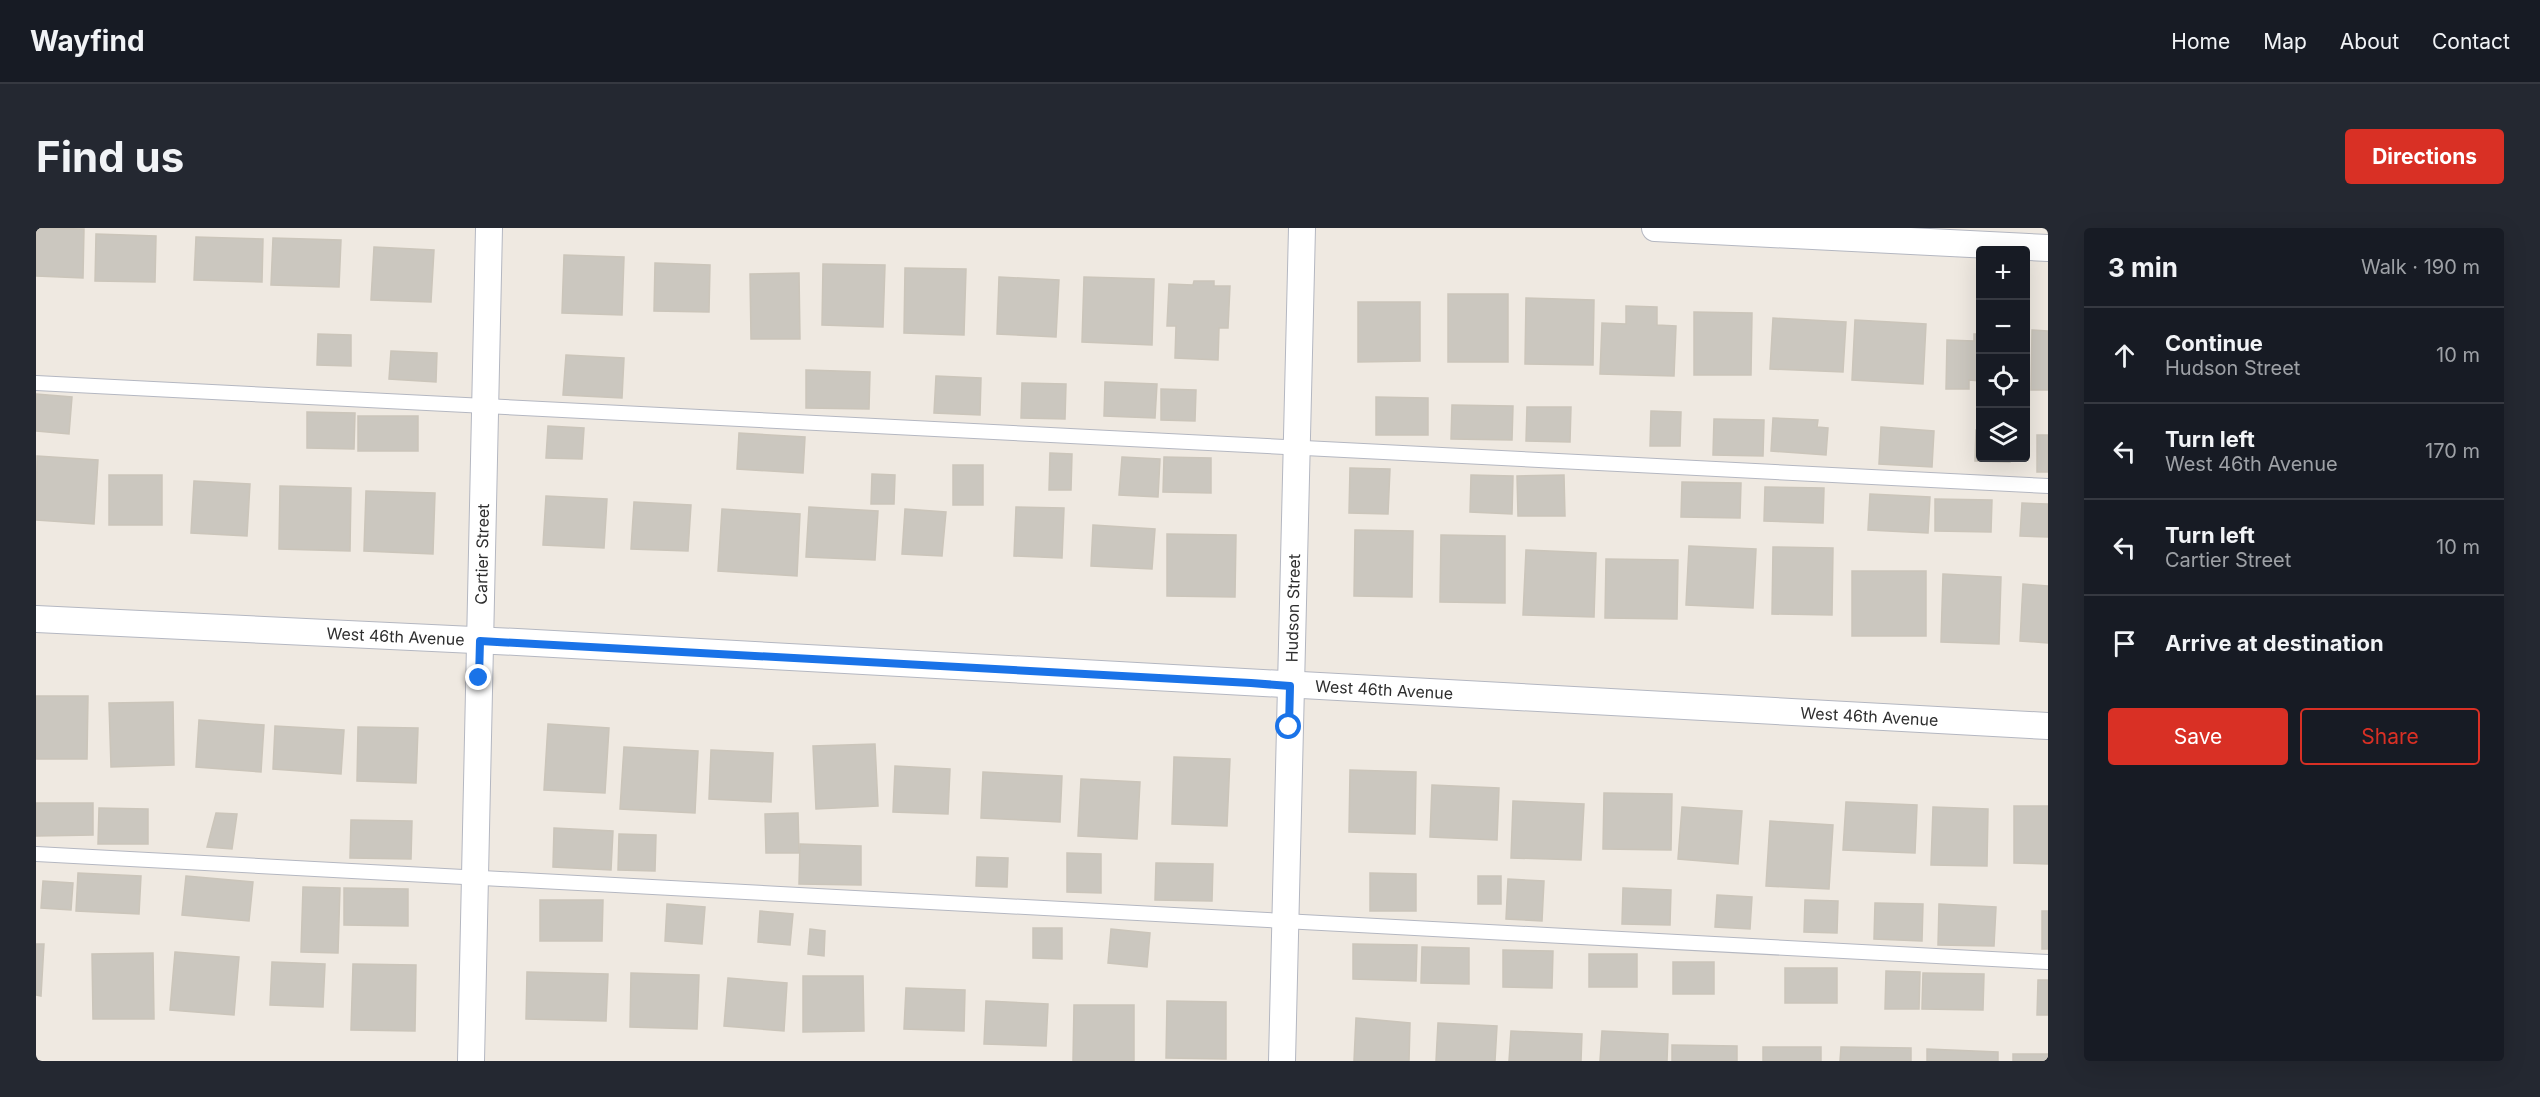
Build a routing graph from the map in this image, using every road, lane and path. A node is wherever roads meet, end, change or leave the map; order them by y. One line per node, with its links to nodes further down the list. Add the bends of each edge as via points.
1 (489, 228): 7 (street, Cartier Street)
2 (1302, 228): 8 (street, Hudson Street)
3 (1655, 228): 4 (street)
4 (1806, 232): 5 (street)
5 (2048, 248)
6 (36, 382): 7 (lane)
7 (485, 407): 8 (lane); 11 (street, Cartier Street)
8 (1296, 448): 9 (lane); 12 (street, Hudson Street)
9 (2048, 486)
10 (36, 619): 11 (street, West 46th Avenue)
11 (480, 641): 12 (street, West 46th Avenue); 15 (street, Cartier Street)
12 (1290, 686): 13 (street, West 46th Avenue); 16 (street, Hudson Street)
13 (2048, 726)
14 (36, 854): 15 (lane)
15 (475, 877): 16 (lane); 18 (street, Cartier Street)
16 (1286, 921): 17 (lane); 19 (street, Hudson Street)
17 (2048, 962)
18 (471, 1061)
19 (1282, 1061)

